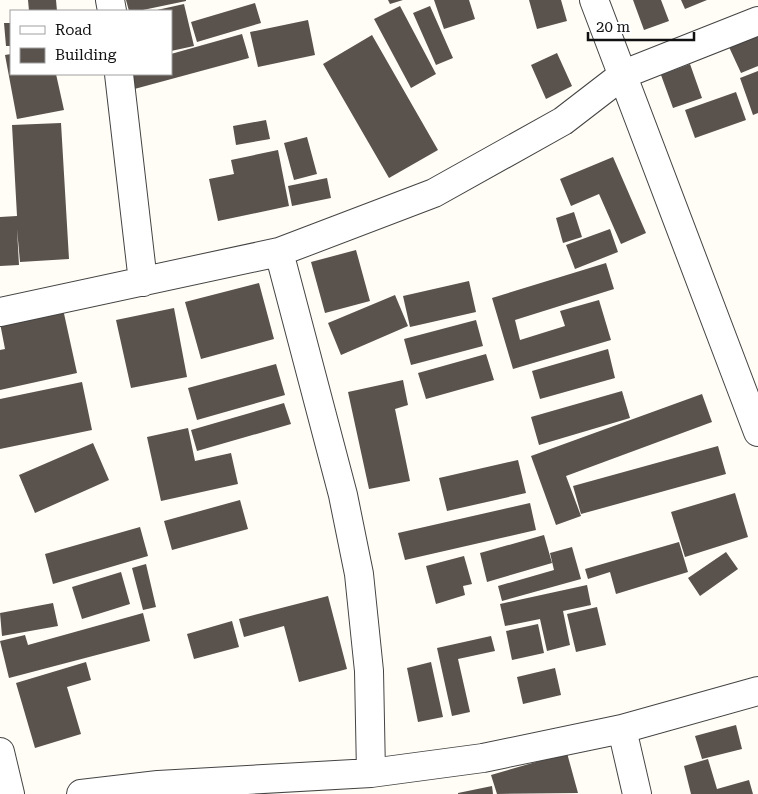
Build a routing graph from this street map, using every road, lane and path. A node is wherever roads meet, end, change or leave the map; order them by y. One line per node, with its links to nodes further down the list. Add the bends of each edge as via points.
1 (594, 0): 3 (street)
2 (758, 21): 3 (street)
3 (624, 74): 5 (street, via 563,121 434,193); 8 (street)
4 (119, 75): 6 (street)
5 (279, 252): 6 (street); 12 (street, via 359,574 369,671)
6 (143, 282): 7 (street)
7 (0, 312)
8 (758, 432)
9 (758, 691): 10 (street)
10 (622, 729): 12 (street, via 483,758); 16 (street)
11 (0, 752): 14 (street)
12 (371, 773): 13 (street)
13 (159, 790): 15 (street)
14 (10, 794)
15 (81, 794)
16 (637, 794)

